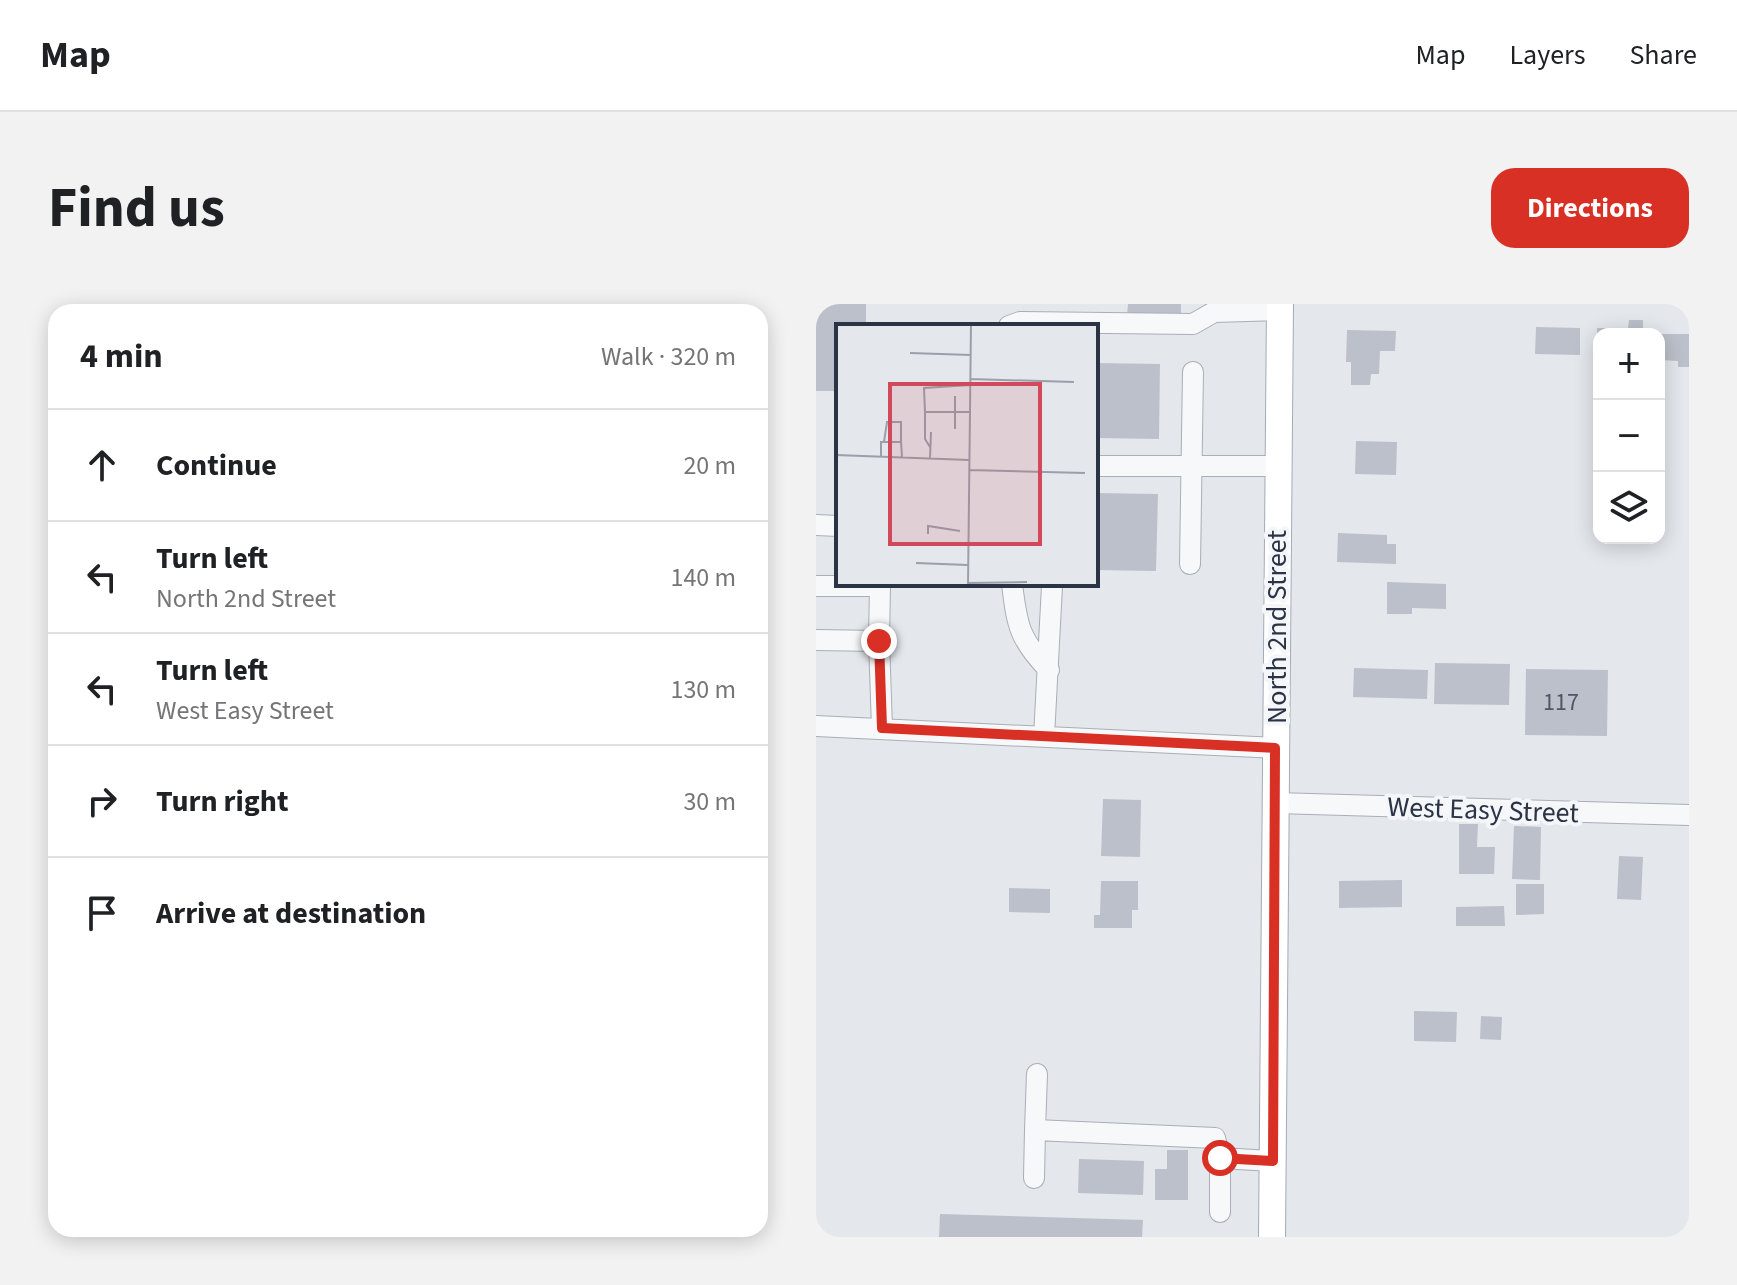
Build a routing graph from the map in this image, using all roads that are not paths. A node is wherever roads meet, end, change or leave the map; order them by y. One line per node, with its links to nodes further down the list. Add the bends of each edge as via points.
1 (1280, 307): 2 (street); 6 (main road, North 2nd Street)
2 (1209, 310): 3 (street, via 1193,324)
3 (1014, 324)
4 (1193, 372): 7 (street)
5 (1098, 466): 7 (street)
6 (1277, 466): 7 (street); 22 (main road, North 2nd Street)
7 (1191, 467): 10 (street)
8 (816, 525): 9 (street)
9 (836, 526)
10 (1190, 564)
11 (816, 586): 12 (street)
12 (836, 586)
13 (880, 586): 17 (street)
14 (1012, 586): 18 (street, via 1017,623 1029,650)
15 (1052, 586): 18 (street)
16 (816, 640): 17 (street)
17 (879, 641): 20 (street)
18 (1049, 670): 21 (street)
19 (816, 726): 20 (street)
20 (882, 728): 21 (street)
21 (1044, 737): 22 (street)
22 (1275, 748): 23 (main road, North 2nd Street)
23 (1276, 803): 24 (street, West Easy Street); 28 (main road, North 2nd Street)
24 (1689, 815)
25 (1037, 1074): 26 (street)
26 (1035, 1130): 27 (street, via 1215,1138); 29 (street)
27 (1220, 1158): 28 (street); 30 (street)
28 (1273, 1161): 31 (main road, North 2nd Street)
29 (1034, 1178)
30 (1220, 1212)
31 (1272, 1237)

